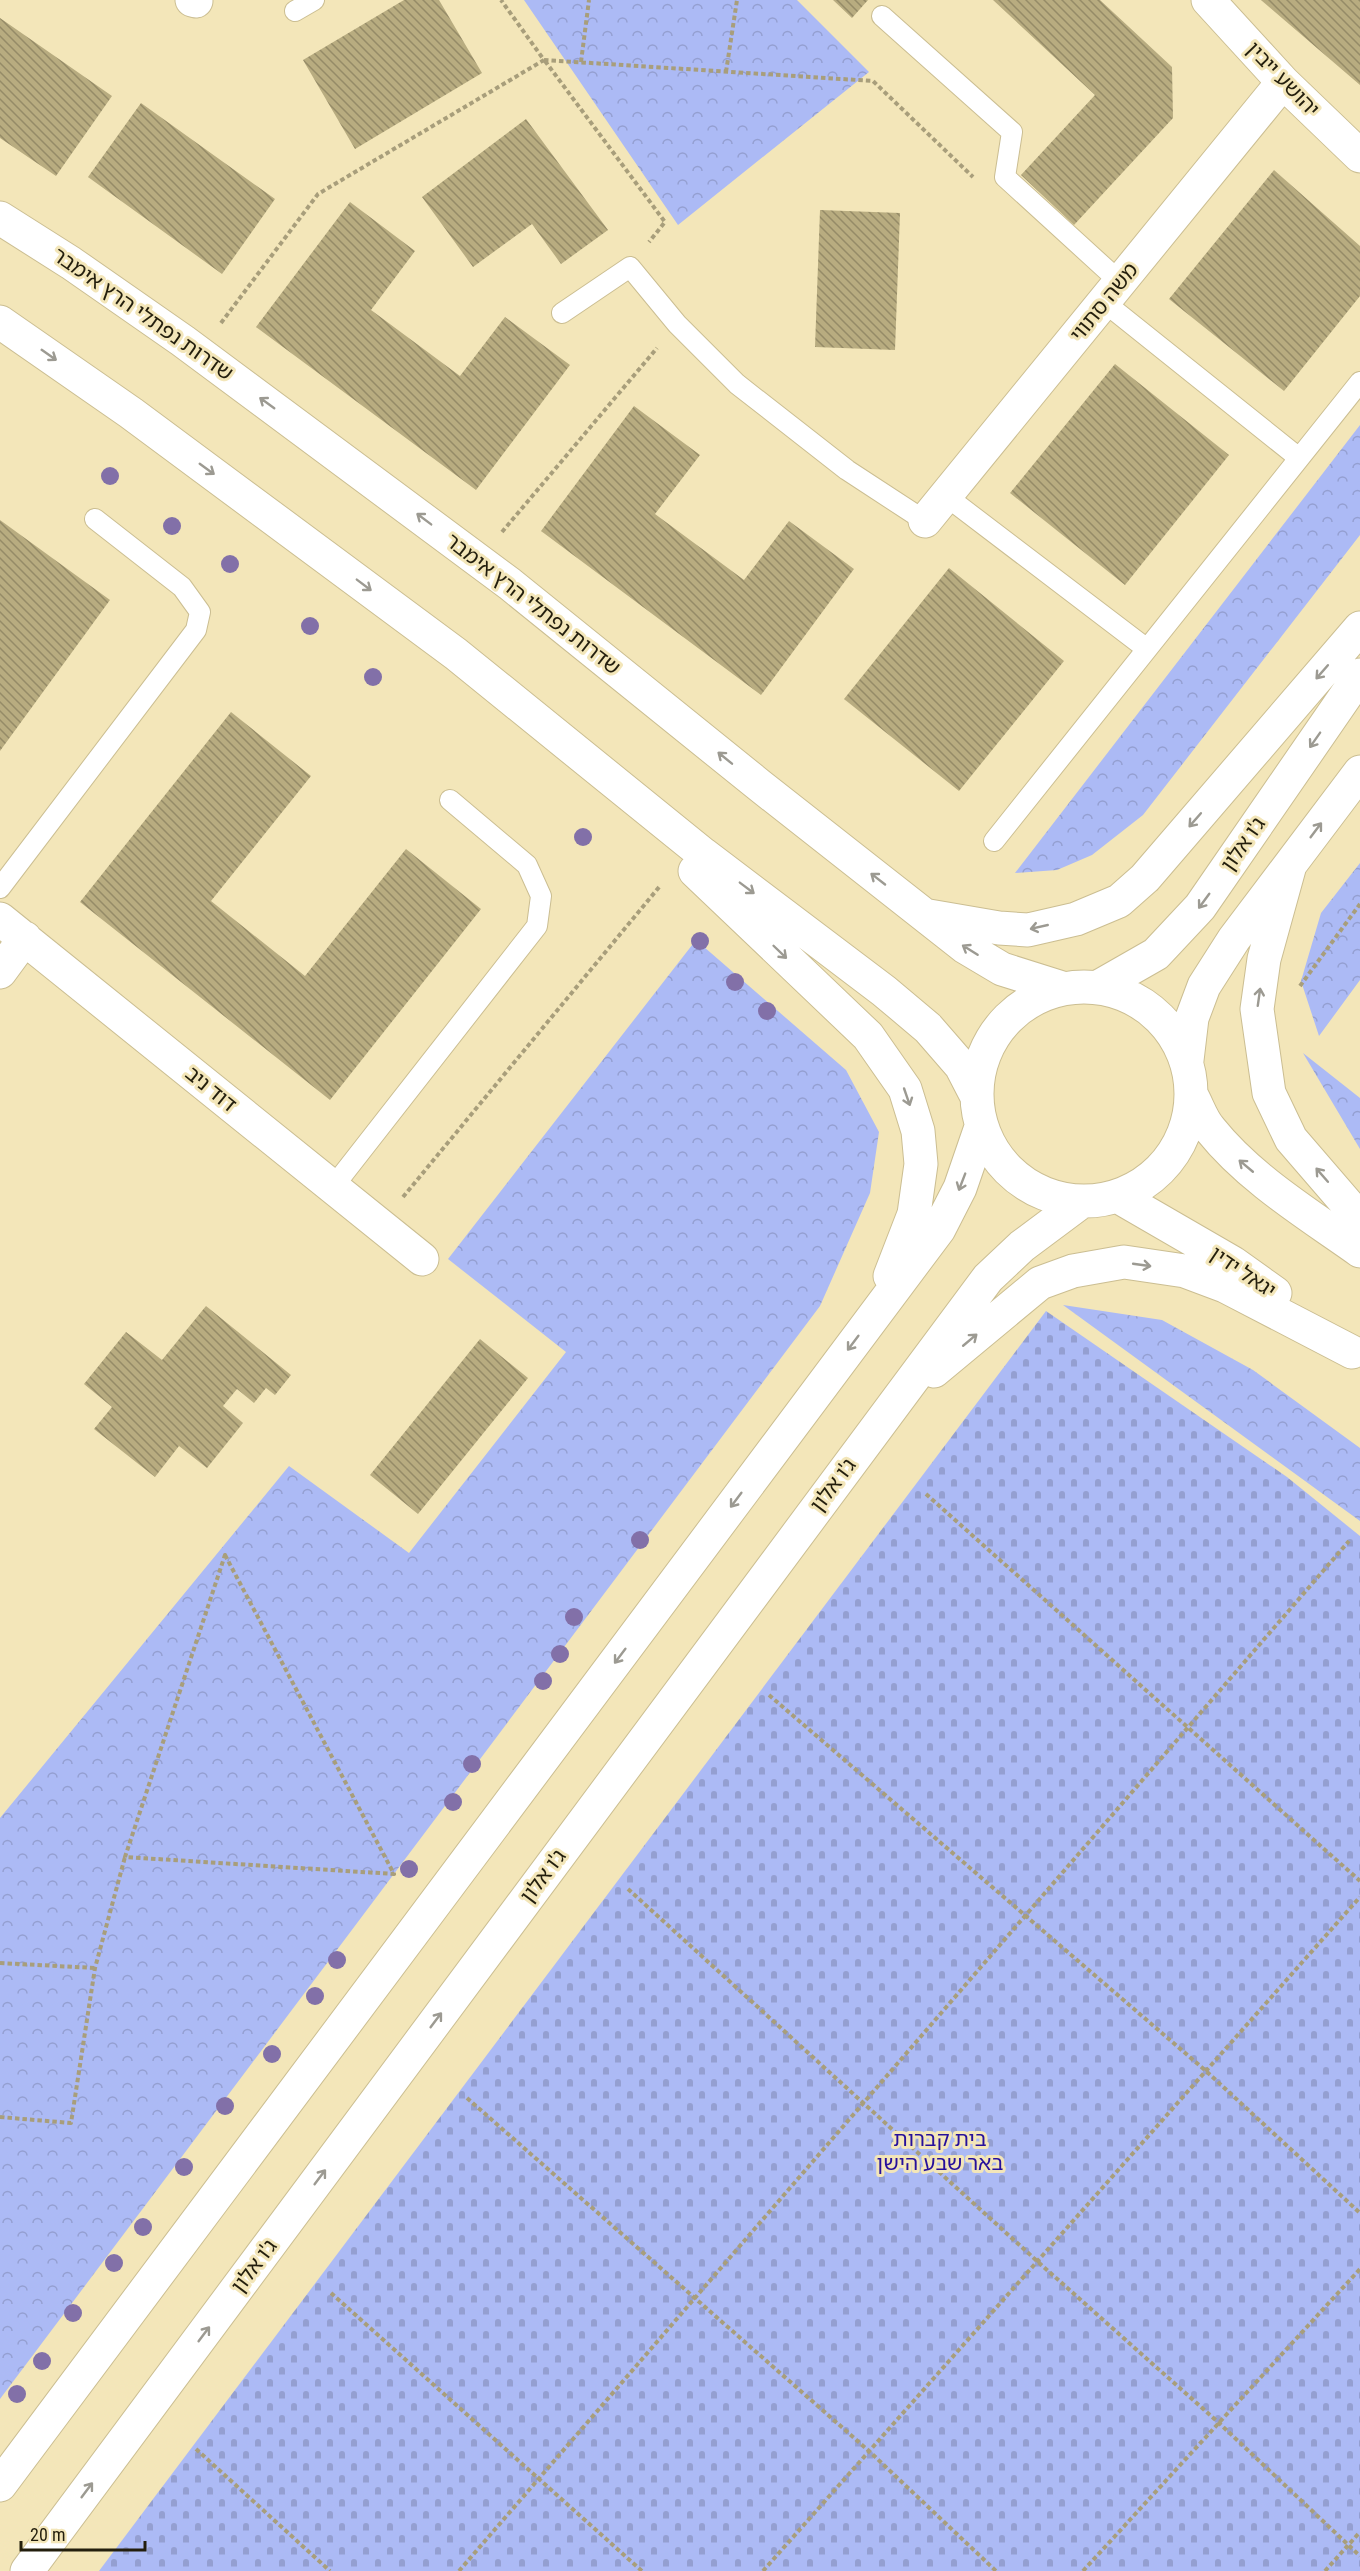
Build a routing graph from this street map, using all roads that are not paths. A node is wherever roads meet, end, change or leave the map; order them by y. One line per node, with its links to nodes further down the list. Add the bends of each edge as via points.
1 (314, 0): 3 (lane)
2 (1208, 0): 5 (main road, יהושע ייבין)
3 (296, 11)
4 (882, 16): 8 (lane, via 1012,132 1005,177)
5 (1283, 82): 6 (main road, יהושע ייבין); 8 (main road, משה סתווי)
6 (1360, 156)
7 (0, 218): 25 (main road, שדרות נפתלי הרץ אימבר, one-way to 7, via 478,560 199,353 71,262)
8 (1112, 292): 12 (lane); 13 (main road, משה סתווי)
9 (562, 313): 15 (lane, via 630,267 677,324 737,384 848,470)
10 (0, 322): 19 (main road, one-way to 19, via 269,514)
11 (1360, 382): 12 (lane)
12 (1299, 458): 17 (lane)
13 (946, 496): 15 (main road, משה סתווי); 17 (lane)
14 (94, 519): 24 (lane, via 182,587 200,612 196,630)
15 (925, 521)
16 (1360, 628): 25 (main road, one-way to 25, via 1145,878 1119,902 1076,919 1028,930)
17 (1147, 649): 22 (lane)
18 (1360, 675): 28 (main road, ג'ו אלון, one-way to 28, via 1200,908 1156,954)
19 (540, 722): 31 (main road, one-way to 31, via 703,855 928,1028 961,1066); 40 (main road, one-way to 40, via 868,1036 905,1089 918,1131 921,1164 914,1214)
20 (1360, 772): 23 (main road, one-way to 20)
21 (450, 800): 34 (lane, via 526,865 541,896 537,926)
22 (994, 841)
23 (1290, 865): 30 (main road, via 1204,986 1192,1018); 37 (main road, one-way to 23, via 1292,1139 1269,1093 1257,1009 1264,959)
24 (0, 888)
25 (924, 915): 29 (main road, שדרות נפתלי הרץ אימבר, one-way to 25, via 1002,969)
26 (12, 929): 27 (main road); 34 (main road, דוד ניב)
27 (0, 972)
28 (1100, 987): 29 (main road); 30 (main road, via 1129,995 1154,1011 1173,1033)
29 (1062, 988): 31 (main road, via 1028,1002 1000,1026 982,1058)
30 (1187, 1060): 32 (main road)
31 (976, 1095): 33 (main road)
32 (1192, 1096): 35 (main road, via 1186,1129 1171,1158 1148,1181); 38 (main road, one-way to 32, via 1240,1161 1208,1127)
33 (981, 1127): 36 (main road, via 995,1157 1019,1181 1049,1196); 40 (main road, one-way to 40, via 960,1188 939,1229)
34 (333, 1187): 39 (main road, דוד ניב)
35 (1119, 1197): 36 (main road); 41 (main road, יגאל ידין, via 1233,1263)
36 (1081, 1202): 42 (main road, ג'ו אלון, via 1022,1246 988,1278)
37 (1360, 1219)
38 (1360, 1251)
39 (422, 1259)
40 (877, 1311): 43 (main road, one-way to 43)
41 (1356, 1356): 42 (main road, one-way to 41, via 1040,1283 1073,1270 1124,1262 1185,1271 1225,1286)
42 (893, 1404): 44 (main road, ג'ו אלון, one-way to 42)
43 (0, 2485)
44 (27, 2571)

